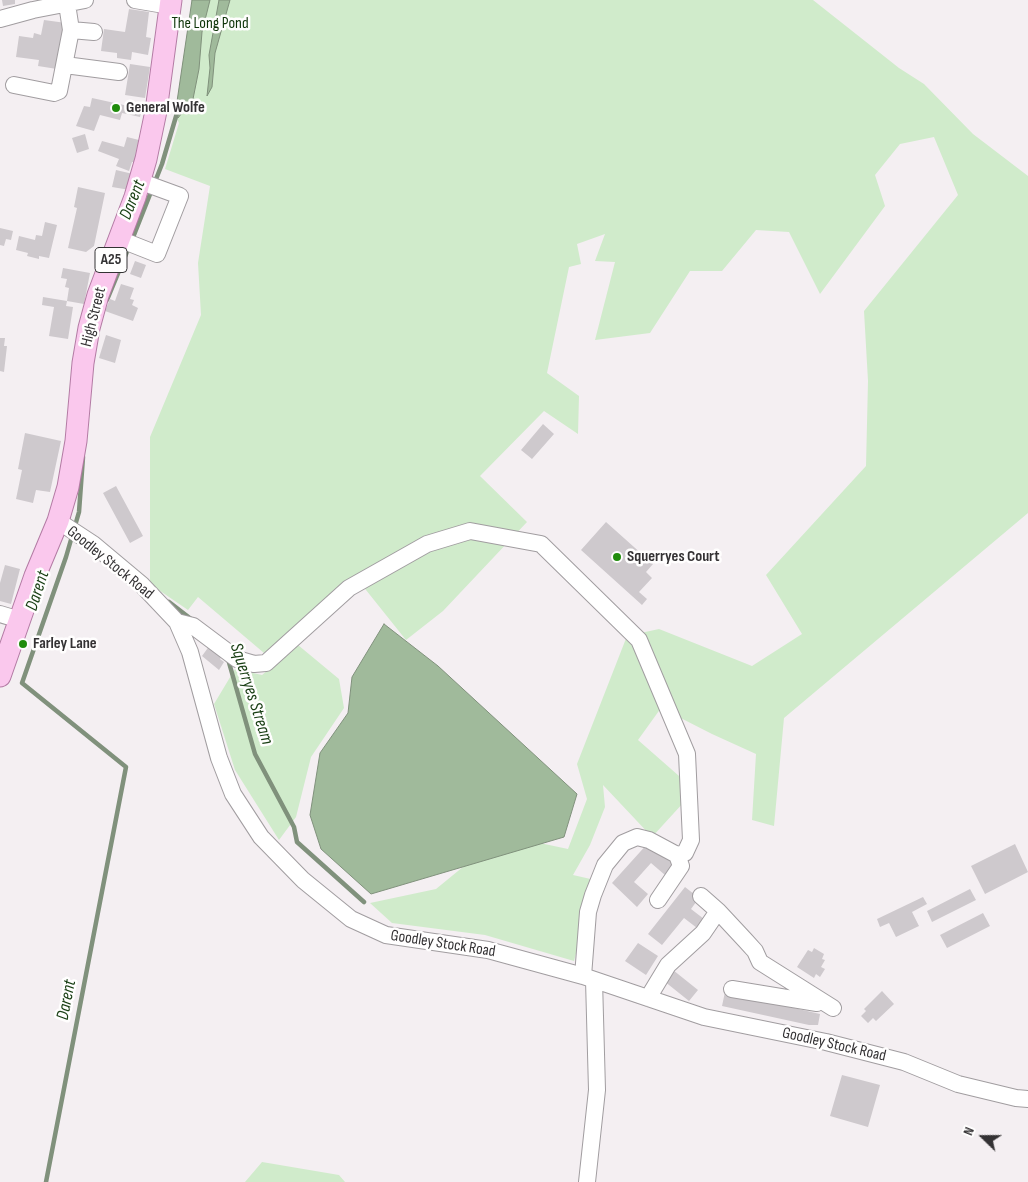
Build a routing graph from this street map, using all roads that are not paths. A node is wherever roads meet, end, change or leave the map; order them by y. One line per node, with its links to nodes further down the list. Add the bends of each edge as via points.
1 (85, 0): 4 (street)
2 (136, 0): 3 (street)
3 (170, 3): 12 (main road, High Street / A25, via 156,111 146,159)
4 (67, 4): 5 (street); 7 (street)
5 (32, 5): 6 (street)
6 (0, 19)
7 (71, 30): 8 (street); 9 (street)
8 (94, 32)
9 (65, 66): 10 (street); 11 (street, via 57,93)
10 (119, 72)
11 (14, 85)
12 (151, 185): 13 (main road, High Street / A25); 13 (street, via 180,196 157,254)
13 (128, 243): 14 (main road, High Street / A25, via 98,295 89,328 76,441)
14 (62, 524): 15 (main road, A25); 16 (street, Goodley Stock Road, via 142,585)
15 (10, 617): 17 (main road, A25)
16 (177, 622): 18 (street, via 193,626 238,659 254,664 266,663 349,588 427,544 470,531 541,544 639,640 687,754 692,840 685,854); 22 (street, Goodley Stock Road, via 190,652 219,758 233,794 261,837 302,880 351,919 386,935 488,950)
17 (0, 676)
18 (677, 855): 20 (street, via 681,866); 22 (street, via 637,837 623,843 605,866 588,912)
19 (701, 896): 21 (street)
20 (658, 900)
21 (718, 910): 23 (street, via 755,951 760,962 828,1006); 24 (street, via 703,933 668,965)
22 (588, 978): 24 (street, Goodley Stock Road); 26 (street, via 597,1090)
23 (732, 989)
24 (648, 998): 25 (street, Goodley Stock Road, via 704,1017 826,1042 904,1062 958,1084)
25 (1028, 1099)
26 (587, 1182)

